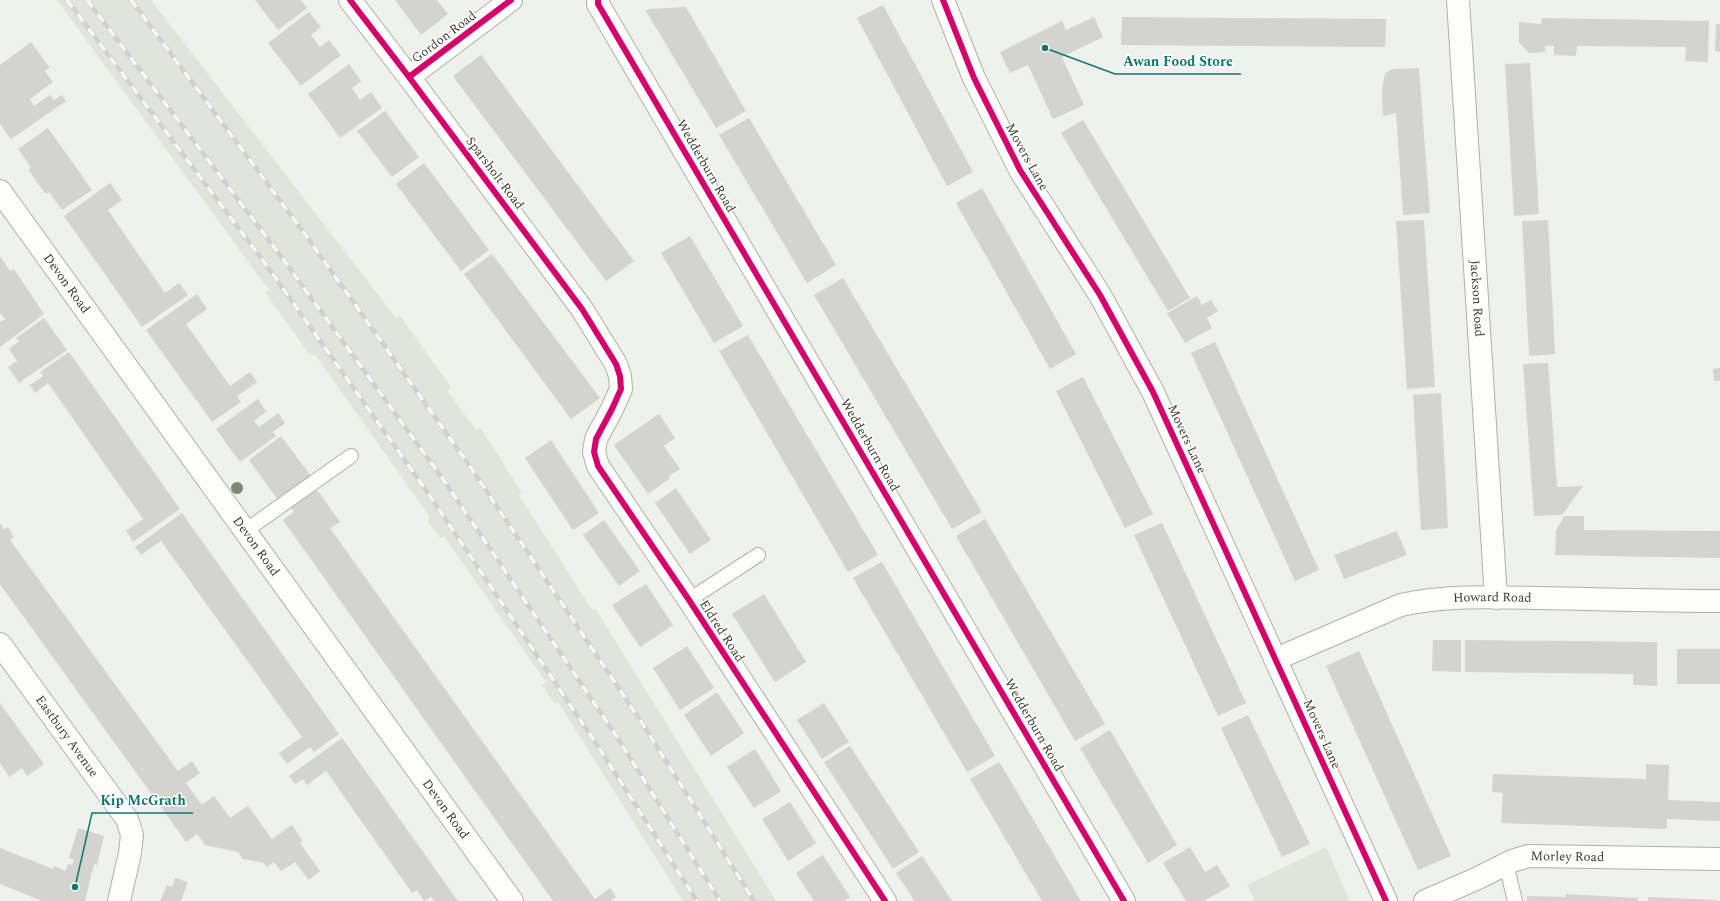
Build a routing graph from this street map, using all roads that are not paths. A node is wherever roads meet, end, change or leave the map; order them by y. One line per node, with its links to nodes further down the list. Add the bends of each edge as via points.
1 (350, 0): 6 (street, Sparsholt Road)
2 (511, 0): 6 (street, Gordon Road)
3 (598, 0): 22 (street, Wedderburn Road, via 610,25)
4 (943, 0): 16 (street, Movers Lane, via 974,78 1020,170 1100,295 1153,392)
5 (1458, 0): 12 (street, Jackson Road)
6 (409, 77): 8 (street, Sparsholt Road, via 582,309)
7 (0, 191): 10 (street, Devon Road)
8 (616, 364): 13 (street, Eldred Road, via 621,389 596,439 594,452 598,466)
9 (351, 456): 10 (lane)
10 (245, 531): 20 (street, Devon Road)
11 (758, 555): 13 (lane)
12 (1496, 598): 14 (street, Howard Road); 16 (street, Howard Road, via 1429,600 1401,605)
13 (689, 600): 21 (street, Eldred Road)
14 (1720, 601)
15 (0, 644): 19 (street, Eastbury Avenue, via 127,819 132,835)
16 (1276, 659): 23 (street, Movers Lane)
17 (1720, 859): 18 (street, Morley Road, via 1528,856)
18 (1506, 864): 24 (street, Morley Road); 25 (lane)
19 (119, 901)
20 (512, 901)
21 (885, 901)
22 (1124, 901)
23 (1386, 901)
24 (1425, 901)
25 (1515, 901)

